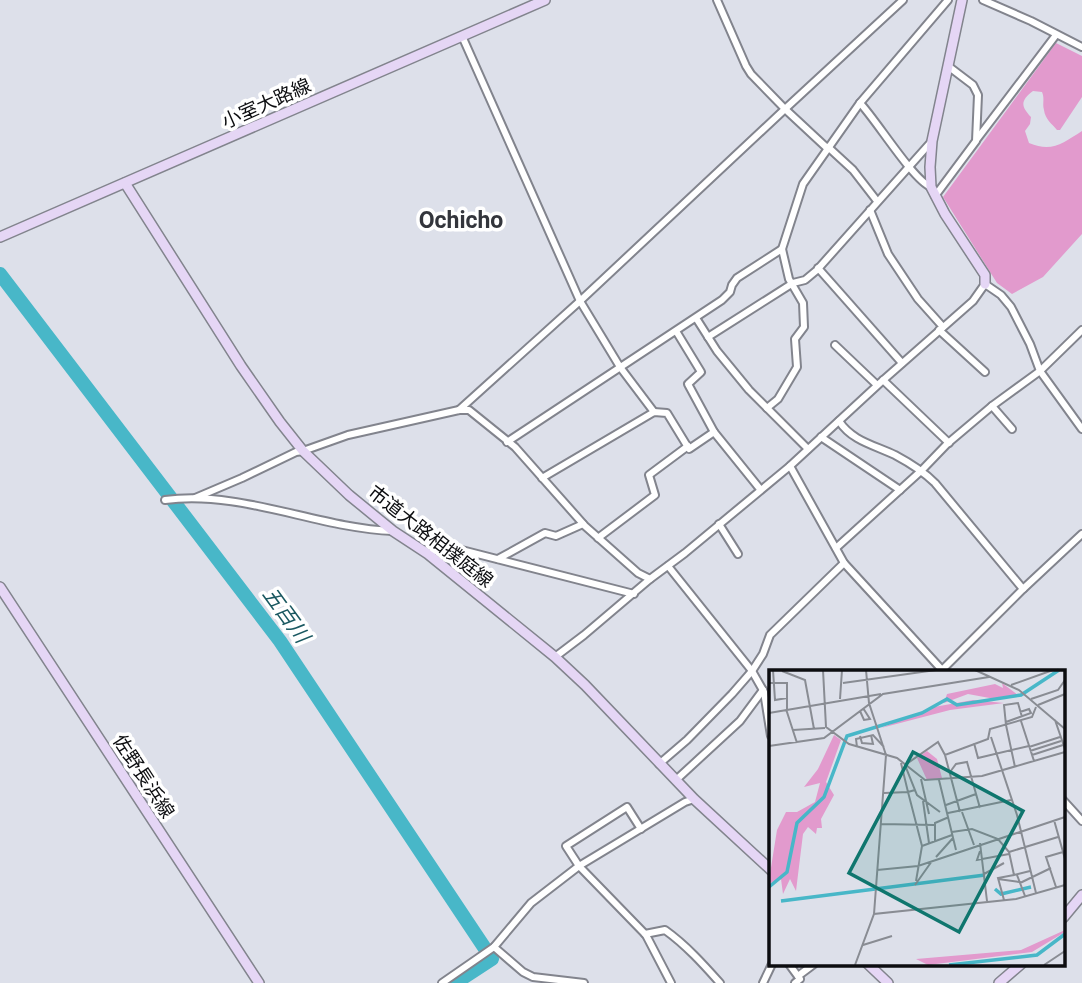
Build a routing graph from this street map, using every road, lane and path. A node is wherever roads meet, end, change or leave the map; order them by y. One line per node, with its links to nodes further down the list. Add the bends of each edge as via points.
1 (545, 0): 8 (street, 小室大路線)
2 (717, 0): 12 (street, via 746,66)
3 (903, 0): 12 (street)
4 (948, 0): 11 (street)
5 (962, 0): 10 (street)
6 (983, 0): 7 (street)
7 (1056, 35): 9 (street); 14 (street)
8 (462, 36): 17 (street, 小室大路線); 26 (street)
9 (1082, 47)
10 (948, 66): 13 (street); 14 (street, via 973,85 978,95)
11 (860, 103): 15 (street); 16 (street)
12 (785, 109): 15 (street); 26 (street)
13 (932, 141): 16 (street); 18 (street)
14 (976, 141): 18 (street)
15 (828, 148): 19 (street); 22 (street, via 803,184)
16 (909, 166): 18 (street); 19 (street)
17 (125, 183): 21 (street, 小室大路線); 51 (street, 市道大路相撲庭線, via 241,366)
18 (933, 192): 25 (street, via 985,275)
19 (877, 201): 20 (street)
20 (870, 210): 23 (street); 28 (street, via 888,254)
21 (0, 237)
22 (782, 249): 24 (street); 27 (street, via 737,278 722,300)
23 (818, 268): 24 (street); 33 (street)
24 (793, 284): 31 (street); 39 (street, via 803,303 804,327 795,339 797,367 778,399)
25 (985, 284): 28 (street); 35 (street, via 1011,307)
26 (580, 300): 34 (street); 40 (street)
27 (696, 318): 30 (street); 31 (street)
28 (941, 329): 33 (street); 36 (street)
29 (1082, 330): 35 (street)
30 (676, 331): 34 (street); 45 (street, via 701,372 688,384)
31 (708, 337): 39 (street)
32 (835, 345): 37 (street)
33 (902, 363): 37 (street)
34 (620, 367): 41 (street); 47 (street)
35 (1040, 371): 38 (street); 44 (street)
36 (985, 372)
37 (880, 383): 42 (street); 48 (street)
38 (992, 406): 43 (street); 48 (street)
39 (767, 408): 50 (street)
40 (459, 410): 47 (street, via 468,410); 51 (street, via 348,435)
41 (654, 412): 49 (street, via 667,413); 54 (street)
42 (839, 421): 46 (street); 53 (street, via 862,442)
43 (1012, 429)
44 (1082, 429)
45 (714, 432): 49 (street); 55 (street)
46 (821, 437): 50 (street); 56 (street)
47 (507, 442): 54 (street)
48 (949, 443): 53 (street)
49 (688, 446): 63 (street, via 649,475 655,495)
50 (808, 449): 52 (street)
51 (303, 451): 57 (street); 61 (street, 市道大路相撲庭線)
52 (790, 466): 55 (street); 64 (street)
53 (922, 470): 56 (street); 72 (street)
54 (542, 478): 59 (street)
55 (760, 489): 60 (street)
56 (900, 490): 64 (street)
57 (195, 498): 58 (street); 61 (street)
58 (165, 500)
59 (583, 524): 63 (street); 67 (street, via 556,536 545,533)
60 (719, 524): 66 (street); 69 (street)
61 (393, 531): 65 (street, 市道大路相撲庭線)
62 (1082, 534): 72 (street)
63 (598, 538): 70 (street)
64 (836, 548): 68 (street)
65 (428, 554): 67 (street, via 446,546); 74 (street, 市道大路相撲庭線)
66 (738, 554)
67 (498, 559): 73 (street)
68 (844, 563): 75 (street); 77 (street, via 770,635)
69 (668, 566): 70 (street); 77 (street)
70 (650, 579): 73 (street)
71 (0, 587): 98 (street, 佐野長浜線)
72 (1023, 589): 76 (street)
73 (634, 594): 74 (street)
74 (555, 657): 80 (street, 市道大路相撲庭線)
75 (941, 670)
76 (943, 670)
77 (752, 671): 78 (street); 80 (street)
78 (763, 690): 79 (street); 81 (street, via 740,721)
79 (769, 722)
80 (659, 764): 81 (street, 市道大路相撲庭線)
81 (676, 780): 82 (street, 市道大路相撲庭線)
82 (694, 799): 85 (street); 87 (street, 市道大路相撲庭線)
83 (1064, 801): 84 (street)
84 (1082, 821)
85 (640, 829): 86 (street); 86 (street, via 627,807 566,846)
86 (579, 866): 90 (street); 91 (street, via 531,903)
87 (769, 868)
88 (1082, 895): 89 (street)
89 (1064, 917)
90 (645, 934): 101 (street); 102 (street, via 665,930)
91 (493, 948): 97 (street, via 523,972); 99 (street)
92 (772, 965): 103 (street)
93 (813, 965): 96 (street)
94 (869, 965): 104 (street)
95 (1020, 965): 105 (street)
96 (797, 980)
97 (557, 982): 100 (street)
98 (260, 983)
99 (442, 983)
100 (584, 983)
101 (671, 983)
102 (720, 983)
103 (763, 983)
104 (888, 983)
105 (999, 983)

